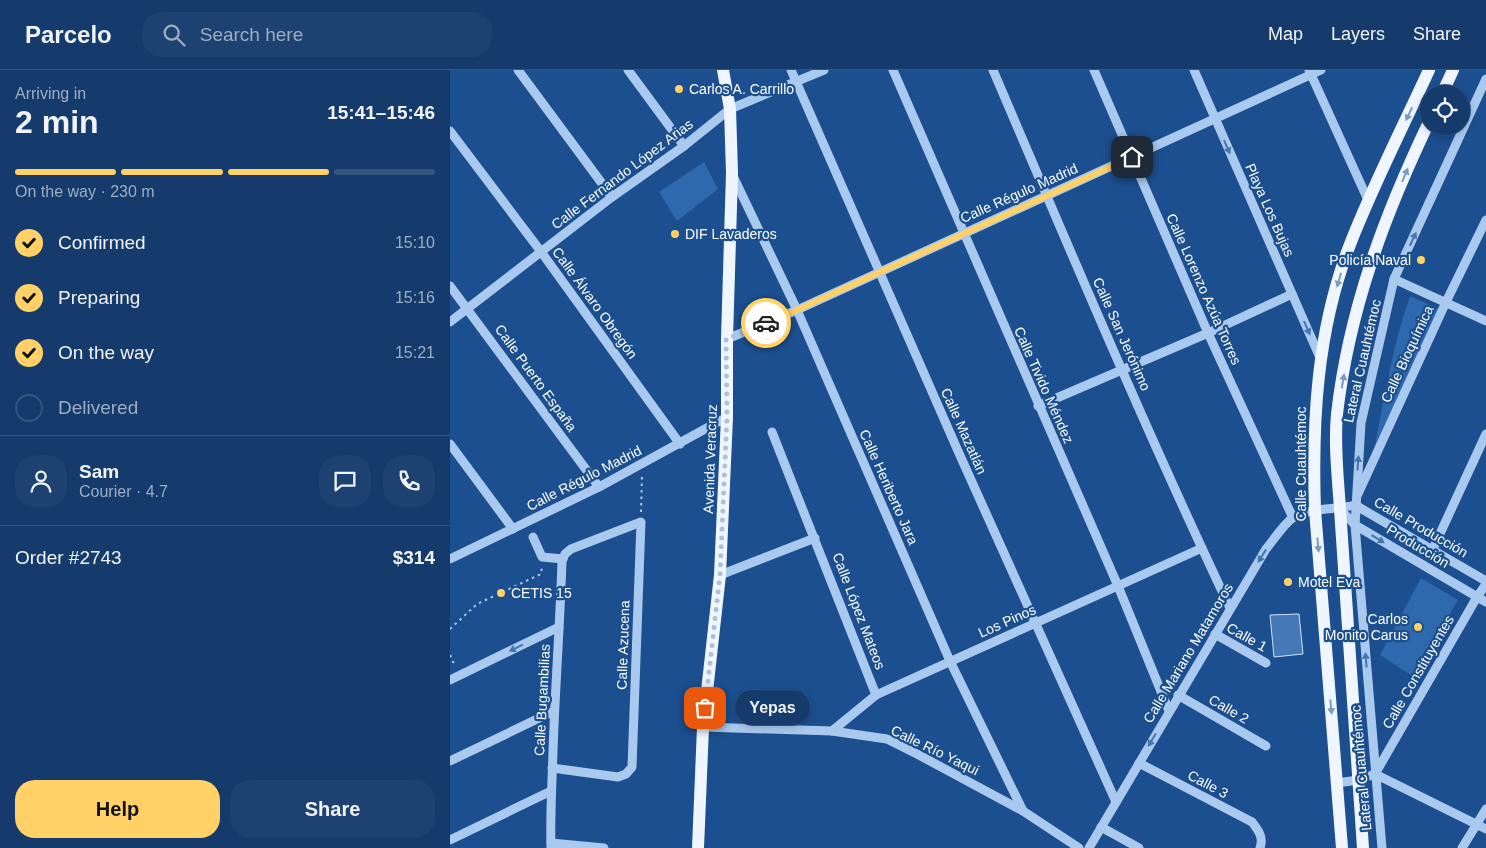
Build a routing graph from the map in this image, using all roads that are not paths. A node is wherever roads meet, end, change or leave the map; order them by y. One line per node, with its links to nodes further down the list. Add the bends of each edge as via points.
1 (518, 70): 25 (street)
2 (628, 70): 21 (street)
3 (723, 70): 17 (main road, Avenida Veracruz)
4 (791, 70): 15 (street, Calle Mazatlán)
5 (824, 70): 15 (street, Calle Fernando López Arias)
6 (893, 70): 28 (street, Calle Tivido Méndez)
7 (993, 70): 24 (street, Calle San Jerónimo)
8 (1094, 70): 22 (street, Calle Lorenzo Azúa Torres)
9 (1194, 70): 18 (street, Playa Los Bujas)
10 (1321, 70): 13 (street, Calle Régulo Madrid)
11 (1429, 70): 26 (main road, Calle Cuauhtémoc, one-way to 26)
12 (1453, 70): 16 (main road)
13 (1310, 72): 18 (street, Calle Régulo Madrid); 26 (street)
14 (1486, 79): 31 (street, Lateral Cuauhtémoc, one-way to 14)
15 (796, 82): 17 (street, Calle Fernando López Arias); 30 (street, Calle Mazatlán)
16 (1446, 85)
17 (730, 109): 21 (street, Calle Fernando López Arias); 23 (main road, Avenida Veracruz)
18 (1215, 118): 22 (street, Calle Régulo Madrid); 33 (street, Playa Los Bujas, one-way to 33)
19 (450, 131): 29 (street, Calle Álvaro Obregón)
20 (1423, 135): 51 (main road, one-way to 20, via 1337,415 1354,318 1384,223)
21 (684, 146): 25 (street, Calle Fernando López Arias)
22 (1132, 157): 24 (street, Calle Régulo Madrid); 39 (street, Calle Lorenzo Azúa Torres)
23 (732, 174): 36 (street, Calle Heriberto Jara); 40 (main road, Avenida Veracruz)
24 (1047, 196): 28 (street, Calle Régulo Madrid); 42 (street, Calle San Jerónimo)
25 (612, 197): 29 (street, Calle Fernando López Arias)
26 (1368, 200): 41 (main road, Calle Cuauhtémoc, one-way to 41, via 1338,281)
27 (1486, 220): 34 (street, Calle Bioquímica)
28 (964, 233): 30 (street, Calle Régulo Madrid); 43 (street, Calle Tivido Méndez)
29 (542, 253): 35 (street, Calle Fernando López Arias); 48 (street, Calle Álvaro Obregón)
30 (878, 272): 36 (street, Calle Régulo Madrid); 68 (street, Calle Mazatlán)
31 (1394, 279): 34 (street); 50 (street, Lateral Cuauhtémoc, one-way to 31, via 1361,423)
32 (450, 286): 35 (street, Calle Puerto España)
33 (1292, 294): 39 (street); 41 (street, Playa Los Bujas, one-way to 41)
34 (1446, 302): 37 (street); 50 (street, Calle Bioquímica)
35 (468, 309): 38 (street, Calle Fernando López Arias); 49 (street, Calle Puerto España)
36 (797, 310): 40 (street, Calle Régulo Madrid); 71 (street, Calle Heriberto Jara)
37 (1486, 320)
38 (450, 322)
39 (1208, 333): 42 (street); 53 (street, Calle Lorenzo Azúa Torres)
40 (726, 339): 44 (main road, Avenida Veracruz)
41 (1321, 360): 52 (main road, Calle Cuauhtémoc, via 1313,459)
42 (1123, 370): 43 (street); 58 (street, Calle San Jerónimo)
43 (1038, 406): 64 (street, Calle Tivido Méndez)
44 (727, 417): 48 (street, Calle Régulo Madrid); 62 (main road, Avenida Veracruz)
45 (772, 432): 57 (street, Calle López Mateos)
46 (1486, 434): 59 (street)
47 (450, 444): 55 (street)
48 (680, 444): 49 (street, Calle Régulo Madrid)
49 (599, 487): 55 (street, Calle Régulo Madrid)
50 (1355, 503): 51 (street, Calle Producción); 54 (street, Lateral Cuauhtémoc); 59 (street, Calle Producción)
51 (1340, 509): 52 (street, Calle Mariano Matamoros); 54 (street, Producción); 85 (main road)
52 (1315, 510): 53 (street, Calle Mariano Matamoros); 86 (main road, Calle Cuauhtémoc, one-way to 86)
53 (1293, 518): 67 (street, Calle Mariano Matamoros, one-way to 67, via 1266,550)
54 (1355, 525): 65 (street, Producción, one-way to 65); 84 (street, Lateral Cuauhtémoc, one-way to 54)
55 (513, 529): 61 (street, Calle Régulo Madrid)
56 (533, 538): 60 (street, via 542,556)
57 (815, 538): 62 (street); 74 (street, Calle López Mateos)
58 (1202, 548): 64 (street, Los Pinos); 67 (street, Calle San Jerónimo)
59 (1432, 550): 63 (street, Calle Producción)
60 (564, 557): 69 (street, Calle Bugambilias); 83 (street, Calle Azucena, via 571,549 641,522 632,766 626,774 618,777)
61 (450, 559)
62 (720, 575): 78 (main road, Avenida Veracruz)
63 (1486, 582): 65 (street, Calle Constituyentes)
64 (1118, 586): 68 (street, Los Pinos); 77 (street, Calle Tivido Méndez)
65 (1477, 597): 66 (street, Producción); 84 (street, Calle Constituyentes)
66 (1486, 602)
67 (1230, 608): 70 (street, Calle Mariano Matamoros)
68 (1034, 624): 71 (street, Los Pinos); 88 (street, Calle Mazatlán)
69 (560, 627): 73 (street, one-way to 73); 76 (street, Calle Bugambilias)
70 (1215, 634): 72 (street, Calle 1); 75 (street, Calle Mariano Matamoros)
71 (950, 661): 74 (street, Los Pinos); 90 (street, Calle Heriberto Jara)
72 (1266, 663)
73 (450, 680)
74 (876, 695): 79 (street, Los Pinos)
75 (1178, 695): 77 (street, Calle Mariano Matamoros); 80 (street, Calle 2)
76 (554, 711): 81 (street); 83 (street, Calle Bugambilias)
77 (1169, 711): 82 (street, Calle Mariano Matamoros, one-way to 82)
78 (703, 727): 79 (street, Calle Río Yaqui); 98 (main road, Avenida Veracruz)
79 (832, 732): 90 (street, Calle Río Yaqui, via 887,739)
80 (1266, 746)
81 (450, 761)
82 (1139, 763): 88 (street, Calle Mariano Matamoros); 102 (street, Calle 3, via 1252,822 1260,833)
83 (552, 768): 87 (street, Calle Bugambilias)
84 (1375, 774): 85 (street); 91 (street); 104 (street, Lateral Cuauhtémoc)
85 (1358, 780): 86 (street); 103 (main road)
86 (1337, 783): 96 (main road, Calle Cuauhtémoc)
87 (551, 792): 94 (street); 95 (street, Calle Bugambilias)
88 (1116, 802): 92 (street, Calle Mariano Matamoros)
89 (1486, 809): 91 (street)
90 (1022, 811): 99 (street, Calle Río Yaqui)
91 (1477, 824): 93 (street); 105 (street)
92 (1101, 827): 100 (street, Calle Mariano Matamoros); 101 (street)
93 (1486, 829)
94 (450, 840)
95 (551, 846): 97 (street)
96 (1341, 846)
97 (604, 848)
98 (698, 848)
99 (1079, 848)
100 (1089, 848)
101 (1139, 848)
102 (1260, 848)
103 (1364, 848)
104 (1382, 848)
105 (1462, 848)

